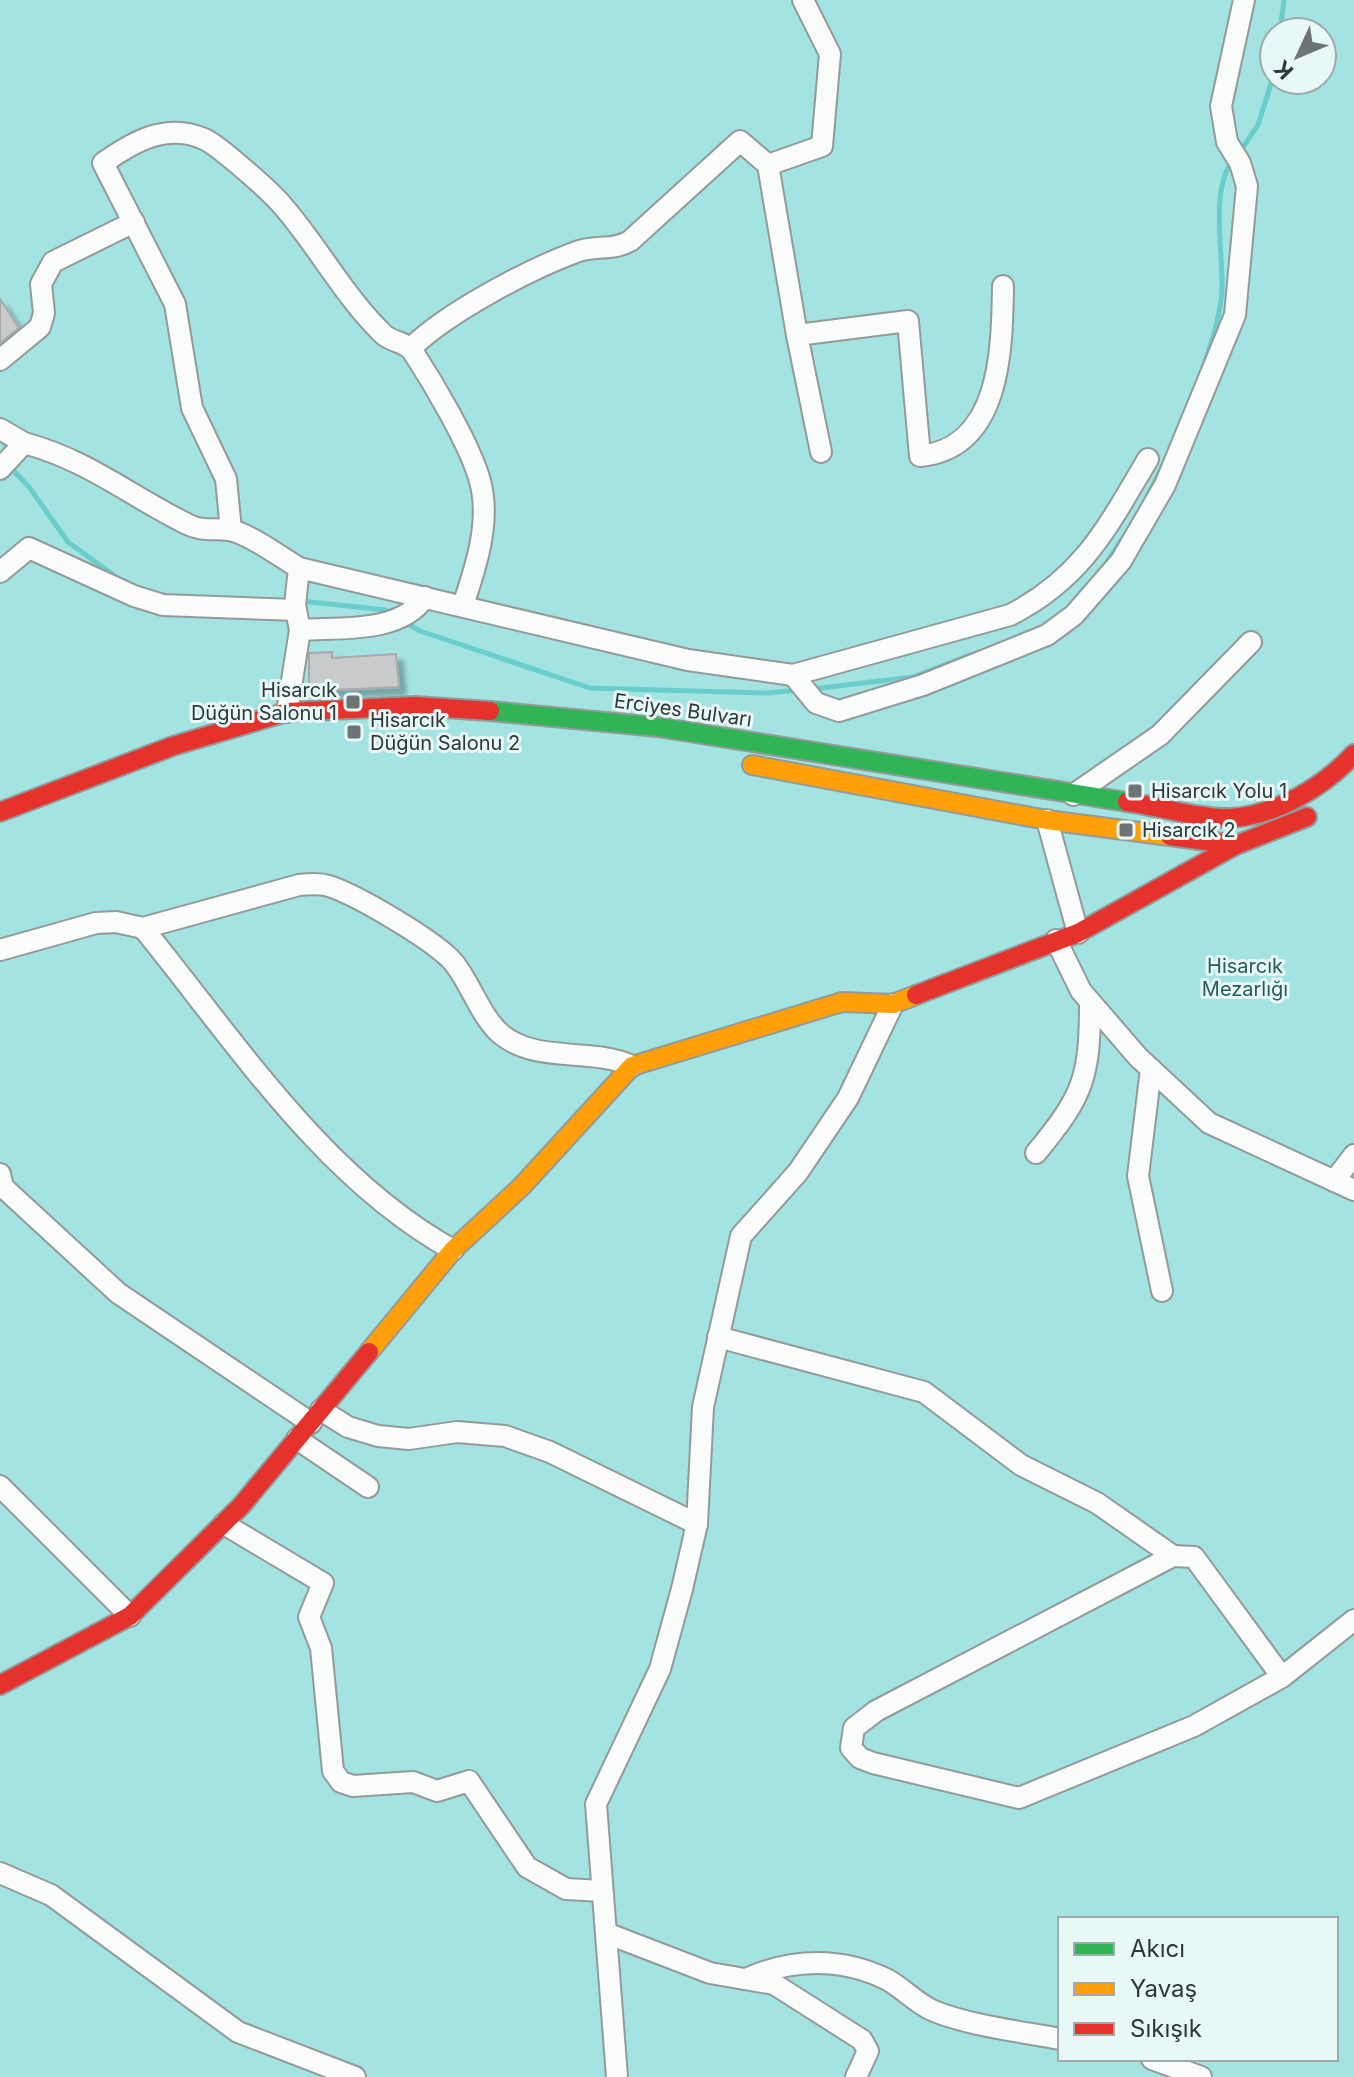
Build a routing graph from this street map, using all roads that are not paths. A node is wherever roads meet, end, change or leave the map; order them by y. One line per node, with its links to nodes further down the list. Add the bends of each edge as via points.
1 (803, 0): 3 (street, via 830,54 822,146)
2 (1244, 0): 20 (street, via 1221,106 1227,142 1240,163 1247,196 1228,338 1165,485 1121,561 1074,615 1047,635 923,685 839,711 816,703)
3 (768, 165): 6 (street); 7 (street, via 740,141 630,241 571,254 450,316)
4 (134, 222): 7 (street, via 103,163 132,142 153,135 179,133 204,139 283,205 385,336); 8 (street, via 53,262 41,284 40,327); 13 (street, via 175,304 186,383 201,433 226,479)
5 (1003, 286): 6 (street, via 1002,357 978,425 953,448 937,454 920,456 908,321)
6 (797, 335): 10 (street)
7 (411, 348): 17 (street, via 480,482 484,507 477,564)
8 (0, 360)
9 (0, 429): 11 (street)
10 (821, 452)
11 (10, 459): 13 (street, via 80,461 188,525)
12 (1148, 459): 20 (street, via 1095,547 1035,602)
13 (231, 530): 15 (street)
14 (0, 572): 18 (street, via 29,548 163,605)
15 (298, 576): 16 (street); 18 (street)
16 (425, 597): 17 (street); 18 (street, via 400,619)
17 (463, 605): 20 (street)
18 (297, 615): 21 (street)
19 (1251, 642): 24 (street, via 1160,735)
20 (799, 685)
21 (287, 712): 24 (main road, Erciyes Bulvarı, via 415,706 545,714 744,740); 26 (main road, Erciyes Bulvarı, via 173,746)
22 (1354, 754): 24 (main road, Erciyes Bulvarı, via 1309,791 1269,810 1230,818)
23 (726, 761): 27 (main road)
24 (1073, 795)
25 (1321, 811): 28 (main road)
26 (0, 812)
27 (1047, 820): 28 (main road); 30 (street)
28 (1236, 845): 30 (main road)
29 (143, 928): 32 (street, via 96,923); 35 (street, via 299,885 332,887 439,948 456,964 497,1030 512,1041); 42 (street, via 327,1155 389,1210)
30 (1078, 933): 31 (main road)
31 (1056, 940): 33 (street); 34 (main road)
32 (0, 950)
33 (1090, 1002): 36 (street); 37 (street, via 1090,1058 1072,1110)
34 (893, 1004): 35 (main road, via 842,1002); 44 (street, via 848,1098 798,1172 741,1236)
35 (632, 1066): 42 (main road, via 522,1186)
36 (1151, 1069): 40 (street, via 1209,1123); 43 (street, via 1138,1176)
37 (1036, 1153)
38 (1354, 1155): 40 (street)
39 (0, 1174): 45 (street, via 3,1187 118,1293)
40 (1334, 1181): 41 (street)
41 (1354, 1190)
42 (453, 1250): 45 (main road)
43 (1162, 1291)
44 (718, 1337): 49 (street, via 703,1407); 50 (street, via 924,1392 1021,1465 1097,1503)
45 (310, 1424): 47 (street); 48 (main road); 49 (street, via 409,1439 457,1432 505,1436 550,1452)
46 (0, 1486): 51 (street)
47 (368, 1487)
48 (224, 1524): 51 (main road); 56 (street, via 323,1583 309,1617 321,1648 333,1771 341,1782 413,1782 437,1791 469,1781 527,1867 566,1889)
49 (697, 1524): 56 (street, via 660,1669 596,1804)
50 (1173, 1556): 53 (street, via 1194,1557); 53 (street, via 876,1711 854,1728 851,1748 873,1763 1019,1798 1194,1726)
51 (130, 1616): 54 (main road)
52 (1354, 1620): 53 (street)
53 (1282, 1677)
54 (0, 1685)
55 (0, 1873): 61 (street, via 51,1895 238,2032)
56 (602, 1891): 57 (street)
57 (606, 1933): 58 (street, via 710,1973); 62 (street)
58 (746, 1979): 59 (street, via 776,1965 840,1965 887,1980 933,2011); 63 (street, via 774,1984 862,2040 868,2051)
59 (1058, 2039)
60 (1157, 2061): 64 (street)
61 (355, 2077)
62 (617, 2077)
63 (856, 2077)
64 (1201, 2077)

